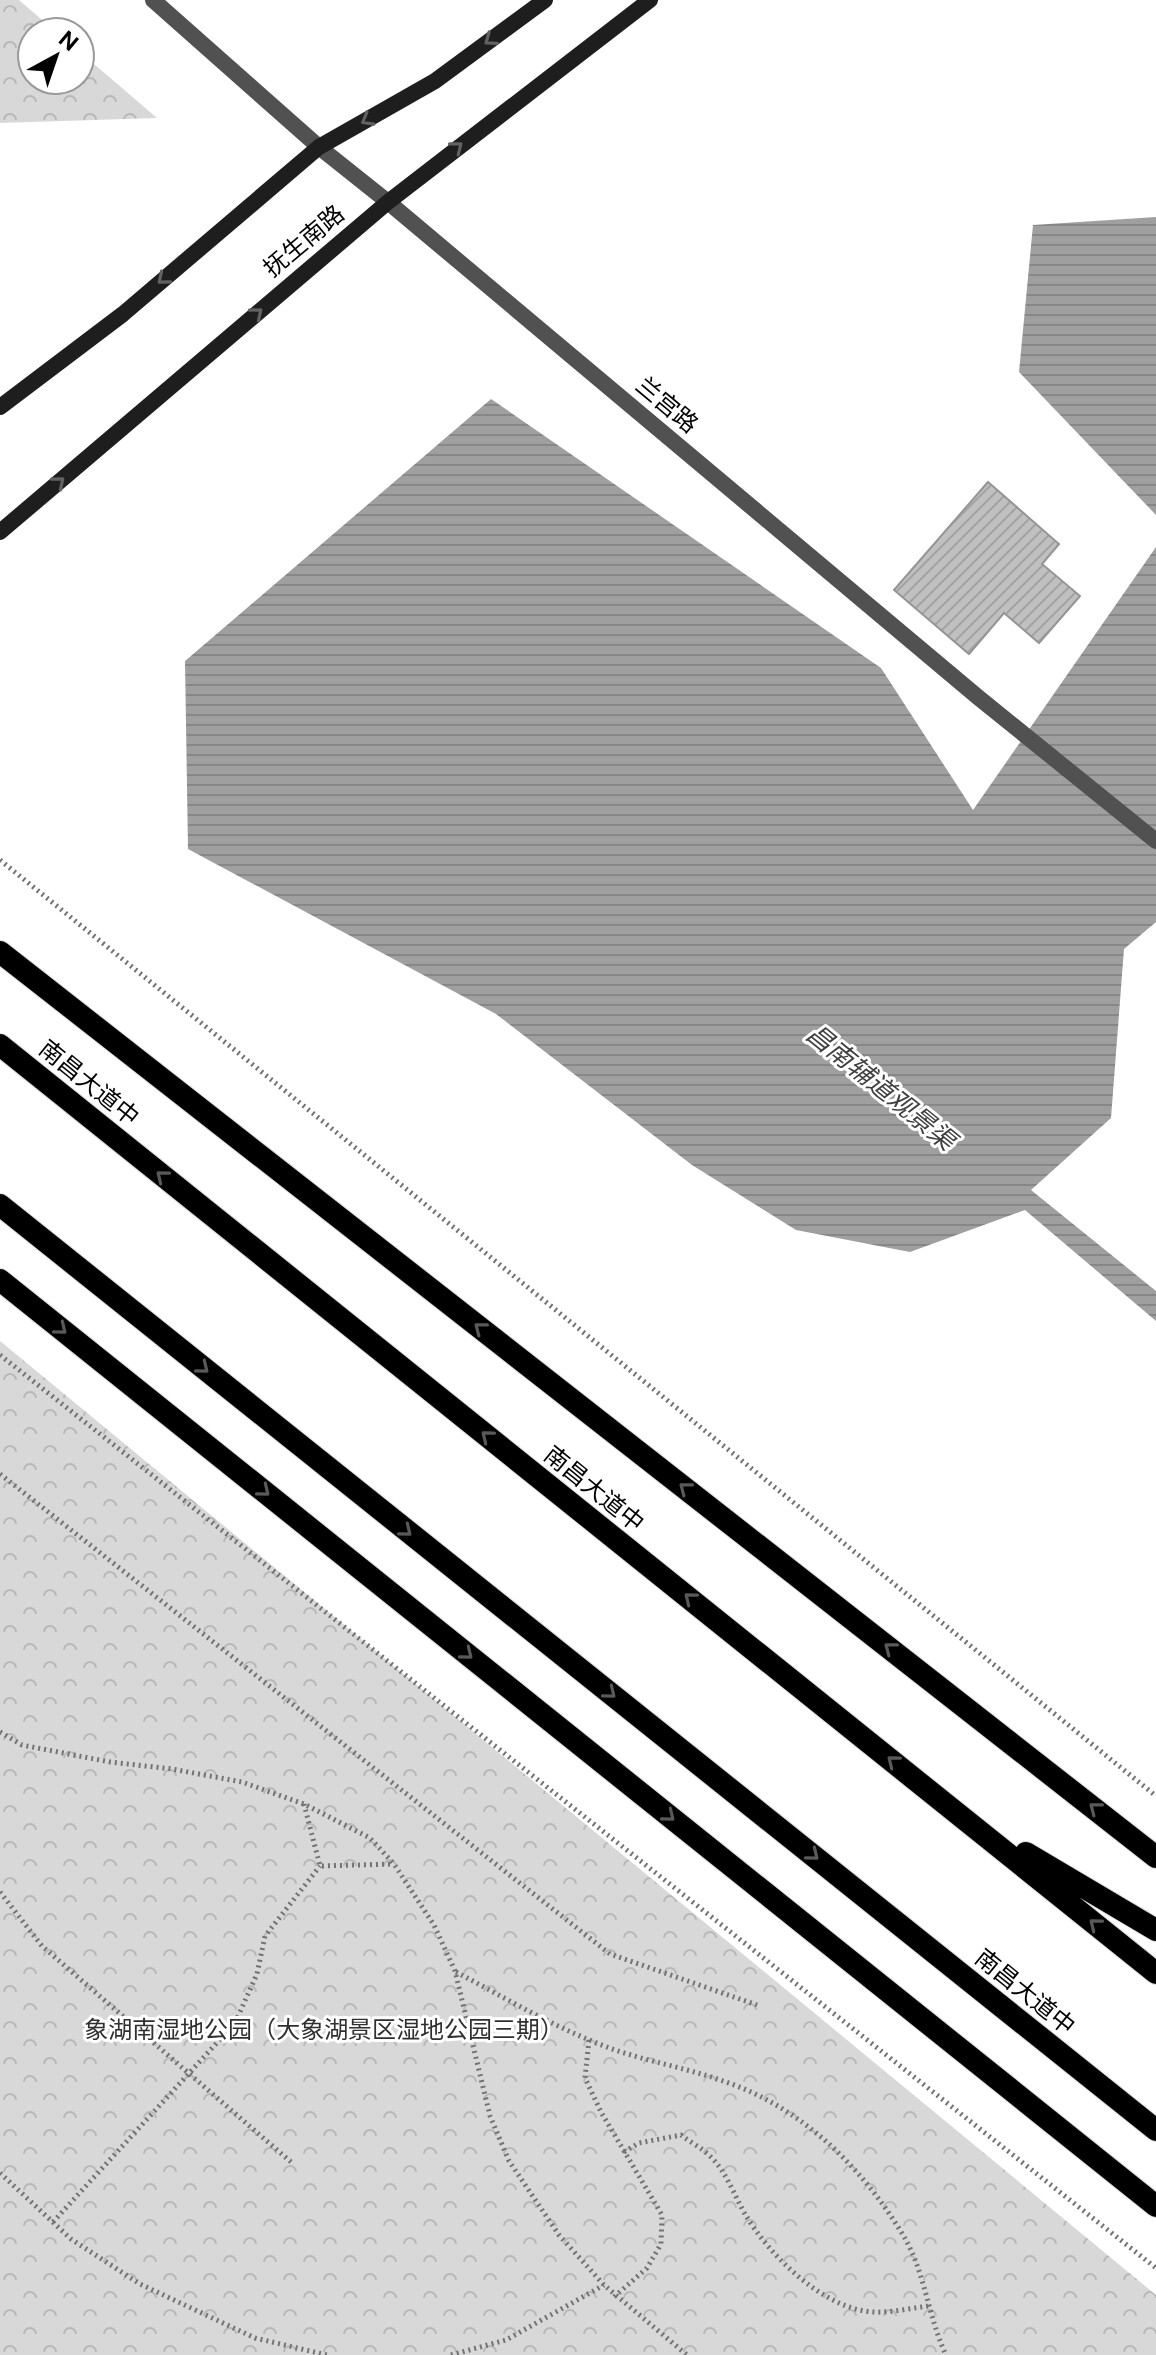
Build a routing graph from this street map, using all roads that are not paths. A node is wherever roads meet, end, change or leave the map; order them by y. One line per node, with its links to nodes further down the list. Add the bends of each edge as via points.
1 (153, 0): 4 (street, 兰宫路)
2 (545, 0): 4 (main road, one-way to 4, via 435,81)
3 (650, 0): 5 (main road, 抚生南路, one-way to 3)
4 (319, 147): 5 (street, 兰宫路); 6 (main road, one-way to 6, via 123,314)
5 (388, 202): 7 (main road, 抚生南路, one-way to 5); 8 (street, 兰宫路)
6 (0, 407)
7 (0, 532)
8 (1156, 841)
9 (0, 952): 14 (highway, one-way to 9)
10 (0, 1045): 13 (highway, 南昌大道中, one-way to 10)
11 (0, 1205): 17 (highway, 南昌大道中, one-way to 17)
12 (0, 1280): 18 (highway, one-way to 18)
13 (959, 1814): 15 (highway); 16 (highway, 南昌大道中, one-way to 13)
14 (1156, 1857)
15 (1156, 1930)
16 (1156, 1973)
17 (1156, 2130)
18 (1156, 2206)

